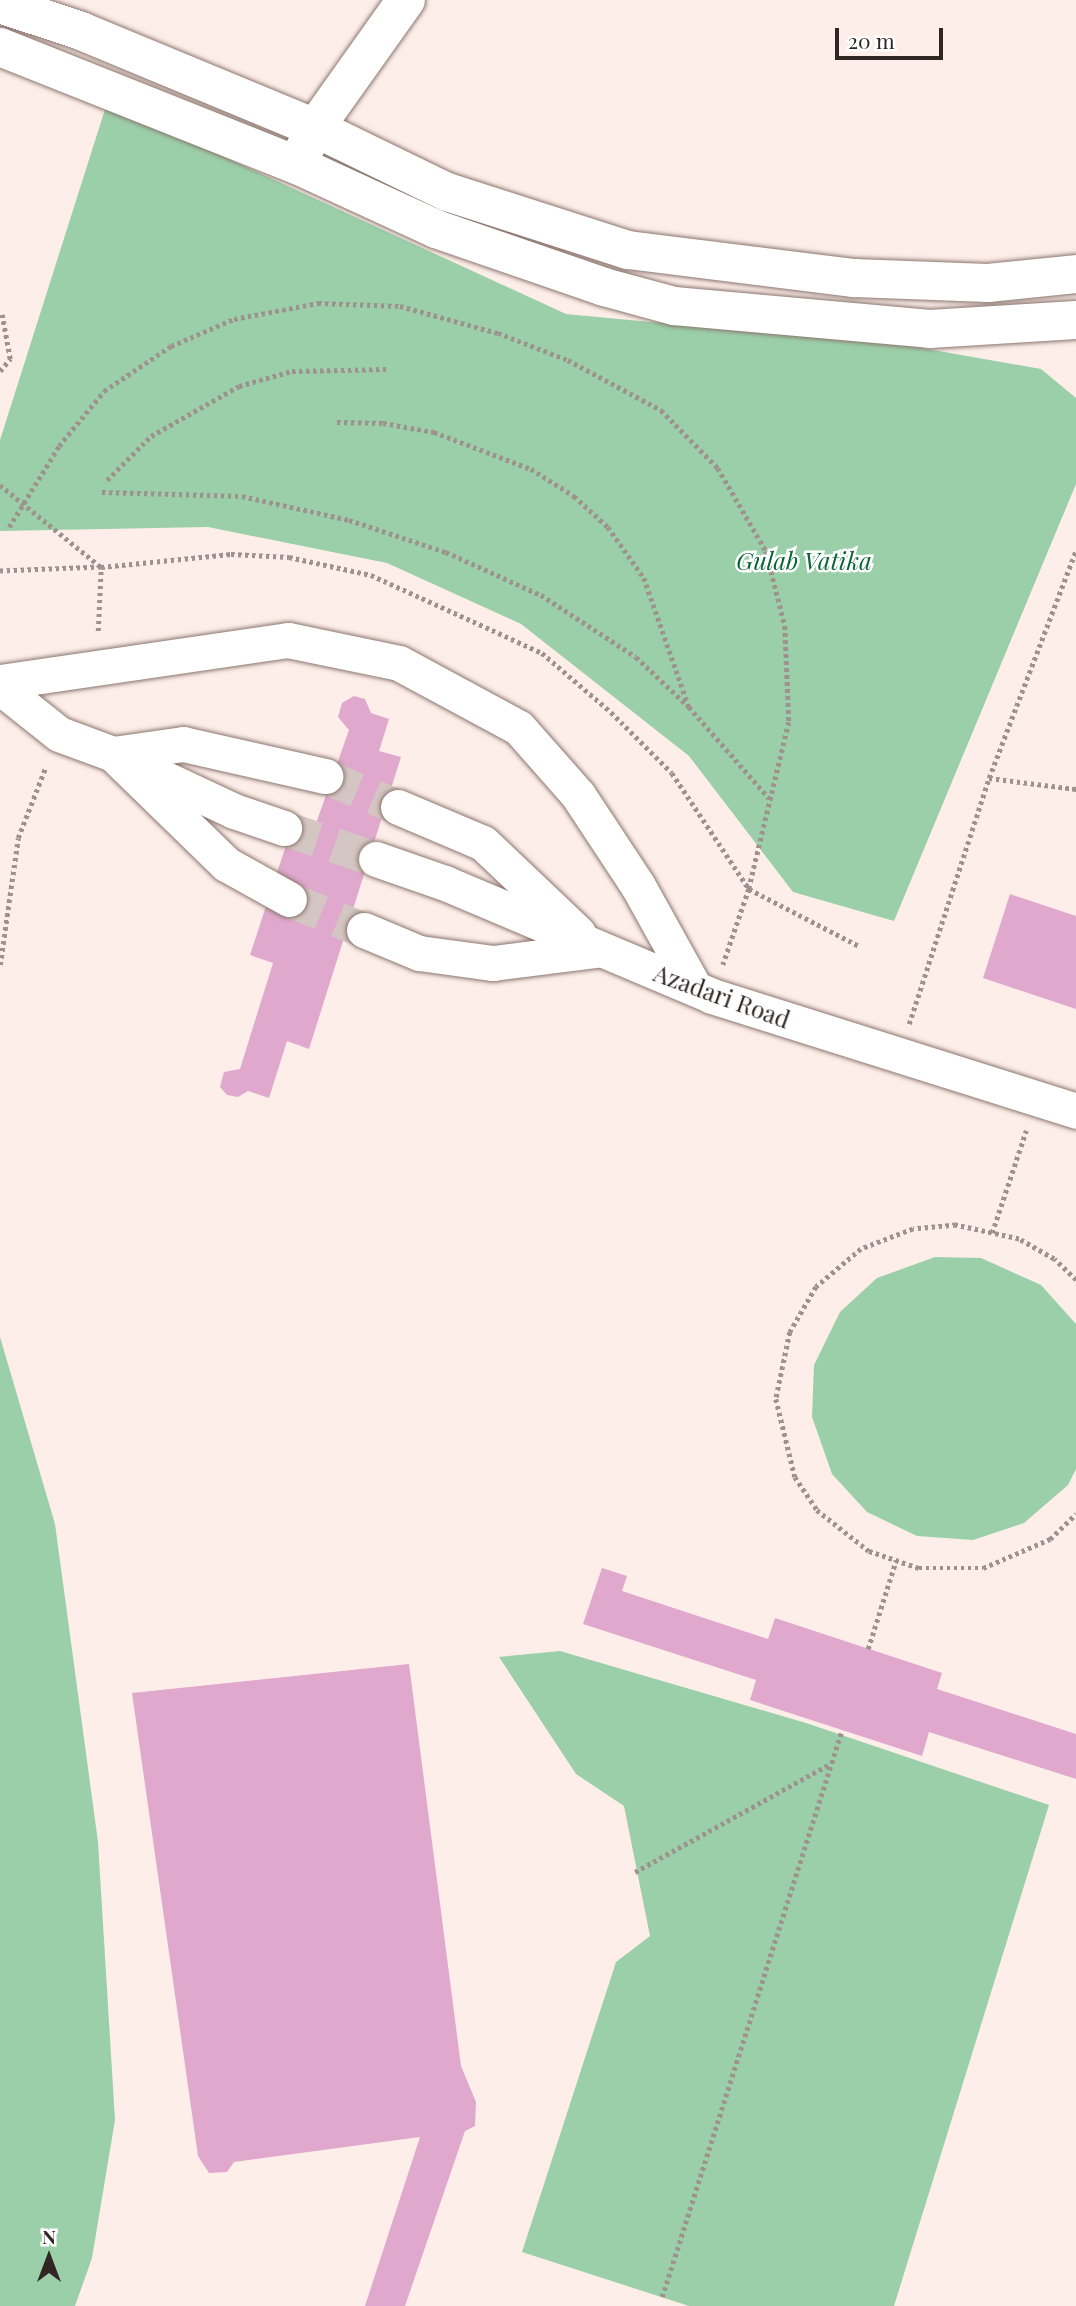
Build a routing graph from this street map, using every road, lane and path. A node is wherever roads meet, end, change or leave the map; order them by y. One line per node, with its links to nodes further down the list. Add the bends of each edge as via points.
1 (406, 0): 4 (main road)
2 (0, 4): 4 (main road, via 81,31)
3 (0, 47): 5 (main road)
4 (315, 128): 5 (main road); 6 (main road, via 447,192 628,250 854,278 988,283)
5 (297, 165): 8 (main road, via 436,229 674,306 930,329)
6 (1076, 274)
7 (2, 315): 10 (path, via 10,359)
8 (1076, 320)
9 (386, 369): 12 (path, via 292,372 239,386 151,436)
10 (0, 371)
11 (337, 422): 19 (path, via 383,423 434,432 531,469 574,496 608,527 645,578)
12 (107, 480)
13 (0, 485): 17 (path, via 101,567)
14 (102, 492): 19 (path, via 242,496 349,520 446,552 541,595 636,657)
15 (9, 527): 25 (path, via 59,446 104,391 171,346 234,319 318,303 400,306 498,333 568,360 661,410 718,468 765,551 785,626 789,722)
16 (1076, 550): 23 (path)
17 (0, 571)
18 (0, 684): 20 (street); 33 (street, via 288,640 399,663 519,728 578,795)
19 (690, 707): 25 (path)
20 (59, 734): 21 (street); 32 (path, via 18,838)
21 (113, 754): 22 (street, via 183,744); 27 (street, via 234,811); 29 (street, via 226,863)
22 (325, 776)
23 (989, 778): 24 (path); 34 (path)
24 (1076, 789)
25 (769, 798): 33 (path, via 749,889)
26 (398, 807): 31 (street, via 483,843)
27 (284, 828)
28 (376, 859): 31 (street, via 445,883)
29 (289, 899)
30 (364, 930): 31 (street, Azadari Road, via 419,953 494,963)
31 (596, 950): 33 (street, Azadari Road)
32 (0, 965)
33 (703, 991): 34 (street, Azadari Road)
34 (899, 1055): 35 (street, Azadari Road)
35 (1037, 1098): 36 (street, Azadari Road); 37 (path)
36 (1076, 1111)
37 (992, 1233): 38 (path, via 1019,1239 1054,1259); 40 (path, via 956,1225 913,1229 861,1249 816,1287 790,1332 776,1399 796,1477 817,1510 869,1551)
38 (1076, 1280)
39 (1076, 1514): 40 (path, via 1050,1539 984,1567 919,1568)
40 (896, 1560): 41 (path)
41 (868, 1649)
42 (842, 1730): 43 (path)
43 (831, 1764): 44 (path); 45 (path)
44 (635, 1872)
45 (662, 2297)

